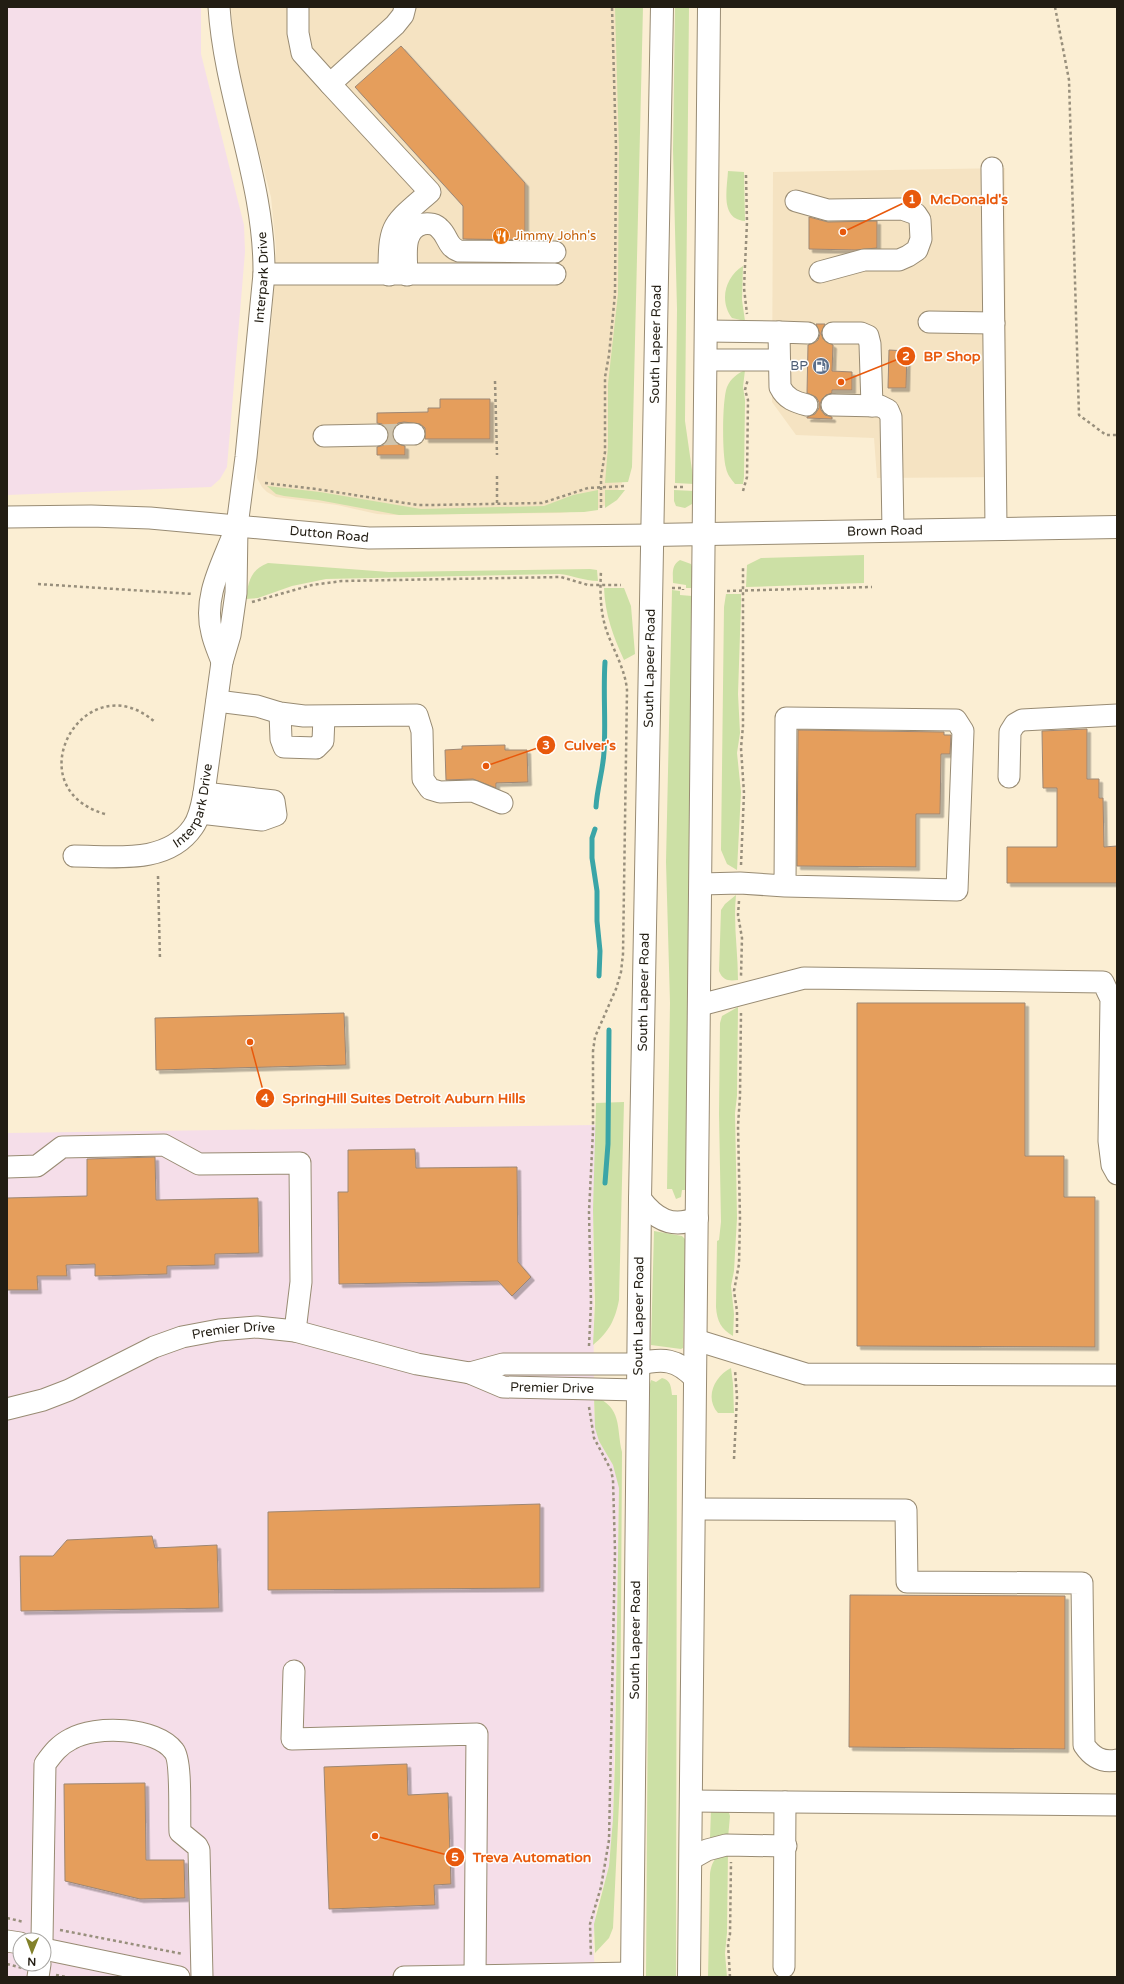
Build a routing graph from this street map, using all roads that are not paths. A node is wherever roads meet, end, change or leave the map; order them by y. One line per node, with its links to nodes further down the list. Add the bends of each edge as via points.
1 (219, 7): 11 (street, Interpark Drive, via 225,63 255,178 264,250)
2 (298, 7): 6 (street, via 298,33 302,53)
3 (405, 7): 6 (street, via 396,25)
4 (662, 7): 33 (main road, South Lapeer Road)
5 (709, 7): 16 (main road)
6 (330, 84): 13 (street, via 430,192 393,227 390,241)
7 (992, 168): 15 (street)
8 (796, 201): 10 (street, via 828,210 886,208 900,216 912,233 917,250 899,260 864,260)
9 (555, 252): 13 (street, via 459,251 451,246 441,229 427,223 414,228 408,238)
10 (820, 272)
11 (264, 274): 13 (street); 28 (street, Interpark Drive)
12 (555, 274): 13 (street)
13 (398, 275)
14 (929, 322): 15 (street)
15 (994, 323): 30 (street)
16 (706, 332): 17 (street); 20 (main road)
17 (779, 332): 18 (street); 21 (street)
18 (808, 333)
19 (833, 333): 24 (street, via 861,333 868,336)
20 (707, 360): 21 (street); 32 (main road)
21 (779, 360): 22 (street, via 780,387 784,395 794,402)
22 (807, 405)
23 (832, 405): 24 (street)
24 (872, 406): 31 (street, via 888,410 891,417)
25 (377, 435): 26 (street)
26 (324, 436)
27 (7, 517): 28 (street, Dutton Road, via 117,516)
28 (237, 526): 33 (street, Dutton Road, via 369,538); 34 (street, Interpark Drive, via 212,588 209,606 212,633 222,662)
29 (1117, 527): 30 (main road, Brown Road)
30 (996, 528): 31 (main road, Brown Road)
31 (893, 530): 32 (main road, Brown Road)
32 (705, 534): 33 (main road, Brown Road); 43 (main road)
33 (653, 535): 48 (main road, South Lapeer Road)
34 (217, 701): 35 (street, via 257,706); 39 (street, Interpark Drive)
35 (280, 713): 37 (street); 37 (street, via 280,739 284,747 316,748 323,741)
36 (1117, 715): 38 (street, via 1022,720 1015,724 1010,732)
37 (324, 717): 40 (street, via 416,715 422,731 423,779 430,789 440,792 473,791)
38 (1009, 777)
39 (204, 793): 41 (street, Interpark Drive); 41 (street, via 274,801 276,815 262,820)
40 (502, 803)
41 (200, 813): 42 (street, Interpark Drive, via 194,827 183,839 157,853 133,856)
42 (74, 856)
43 (701, 884): 44 (street); 45 (main road)
44 (785, 886): 44 (street, via 957,890 963,731 956,720 786,718)
45 (700, 1005): 47 (street, via 804,978 1103,982 1111,999 1109,1141 1112,1165); 49 (main road)
46 (7, 1167): 50 (street, via 37,1166 62,1147 164,1145 199,1164 300,1163 301,1282)
47 (1117, 1174)
48 (640, 1199): 49 (main road, via 658,1217 669,1221 679,1222); 52 (main road, South Lapeer Road)
49 (697, 1218): 51 (main road)
50 (295, 1331): 53 (street, Premier Drive, via 417,1364); 57 (street, Premier Drive, via 257,1327 219,1330 182,1337 154,1347 69,1390)
51 (696, 1340): 54 (street, via 806,1374); 55 (main road)
52 (638, 1364): 53 (street, Premier Drive, via 503,1364); 55 (main road, via 658,1361 678,1363); 56 (main road, South Lapeer Road)
53 (470, 1373): 56 (street, Premier Drive, via 503,1387)
54 (1117, 1375)
55 (695, 1378): 58 (main road)
56 (638, 1390): 69 (main road, South Lapeer Road)
57 (7, 1409)
58 (695, 1509): 60 (street, via 906,1510 906,1582 1082,1583 1084,1745 1090,1754 1107,1762); 61 (main road)
59 (294, 1671): 70 (street, via 292,1739 477,1734)
60 (1117, 1760)
61 (692, 1801): 62 (street); 65 (main road)
62 (785, 1802): 63 (street); 64 (street)
63 (1117, 1806)
64 (786, 1846): 65 (street, via 731,1845 707,1850); 68 (street)
65 (691, 1860): 74 (main road)
66 (42, 1932): 72 (street, via 46,1764 56,1749 72,1738 88,1732 114,1730 159,1738 174,1751 178,1765 180,1832 199,1850)
67 (52, 1951): 71 (street)
68 (787, 1974)
69 (632, 1975): 70 (street)
70 (475, 1976): 73 (street)
71 (179, 1977)
72 (202, 1977)
73 (404, 1977)
74 (689, 1977)

